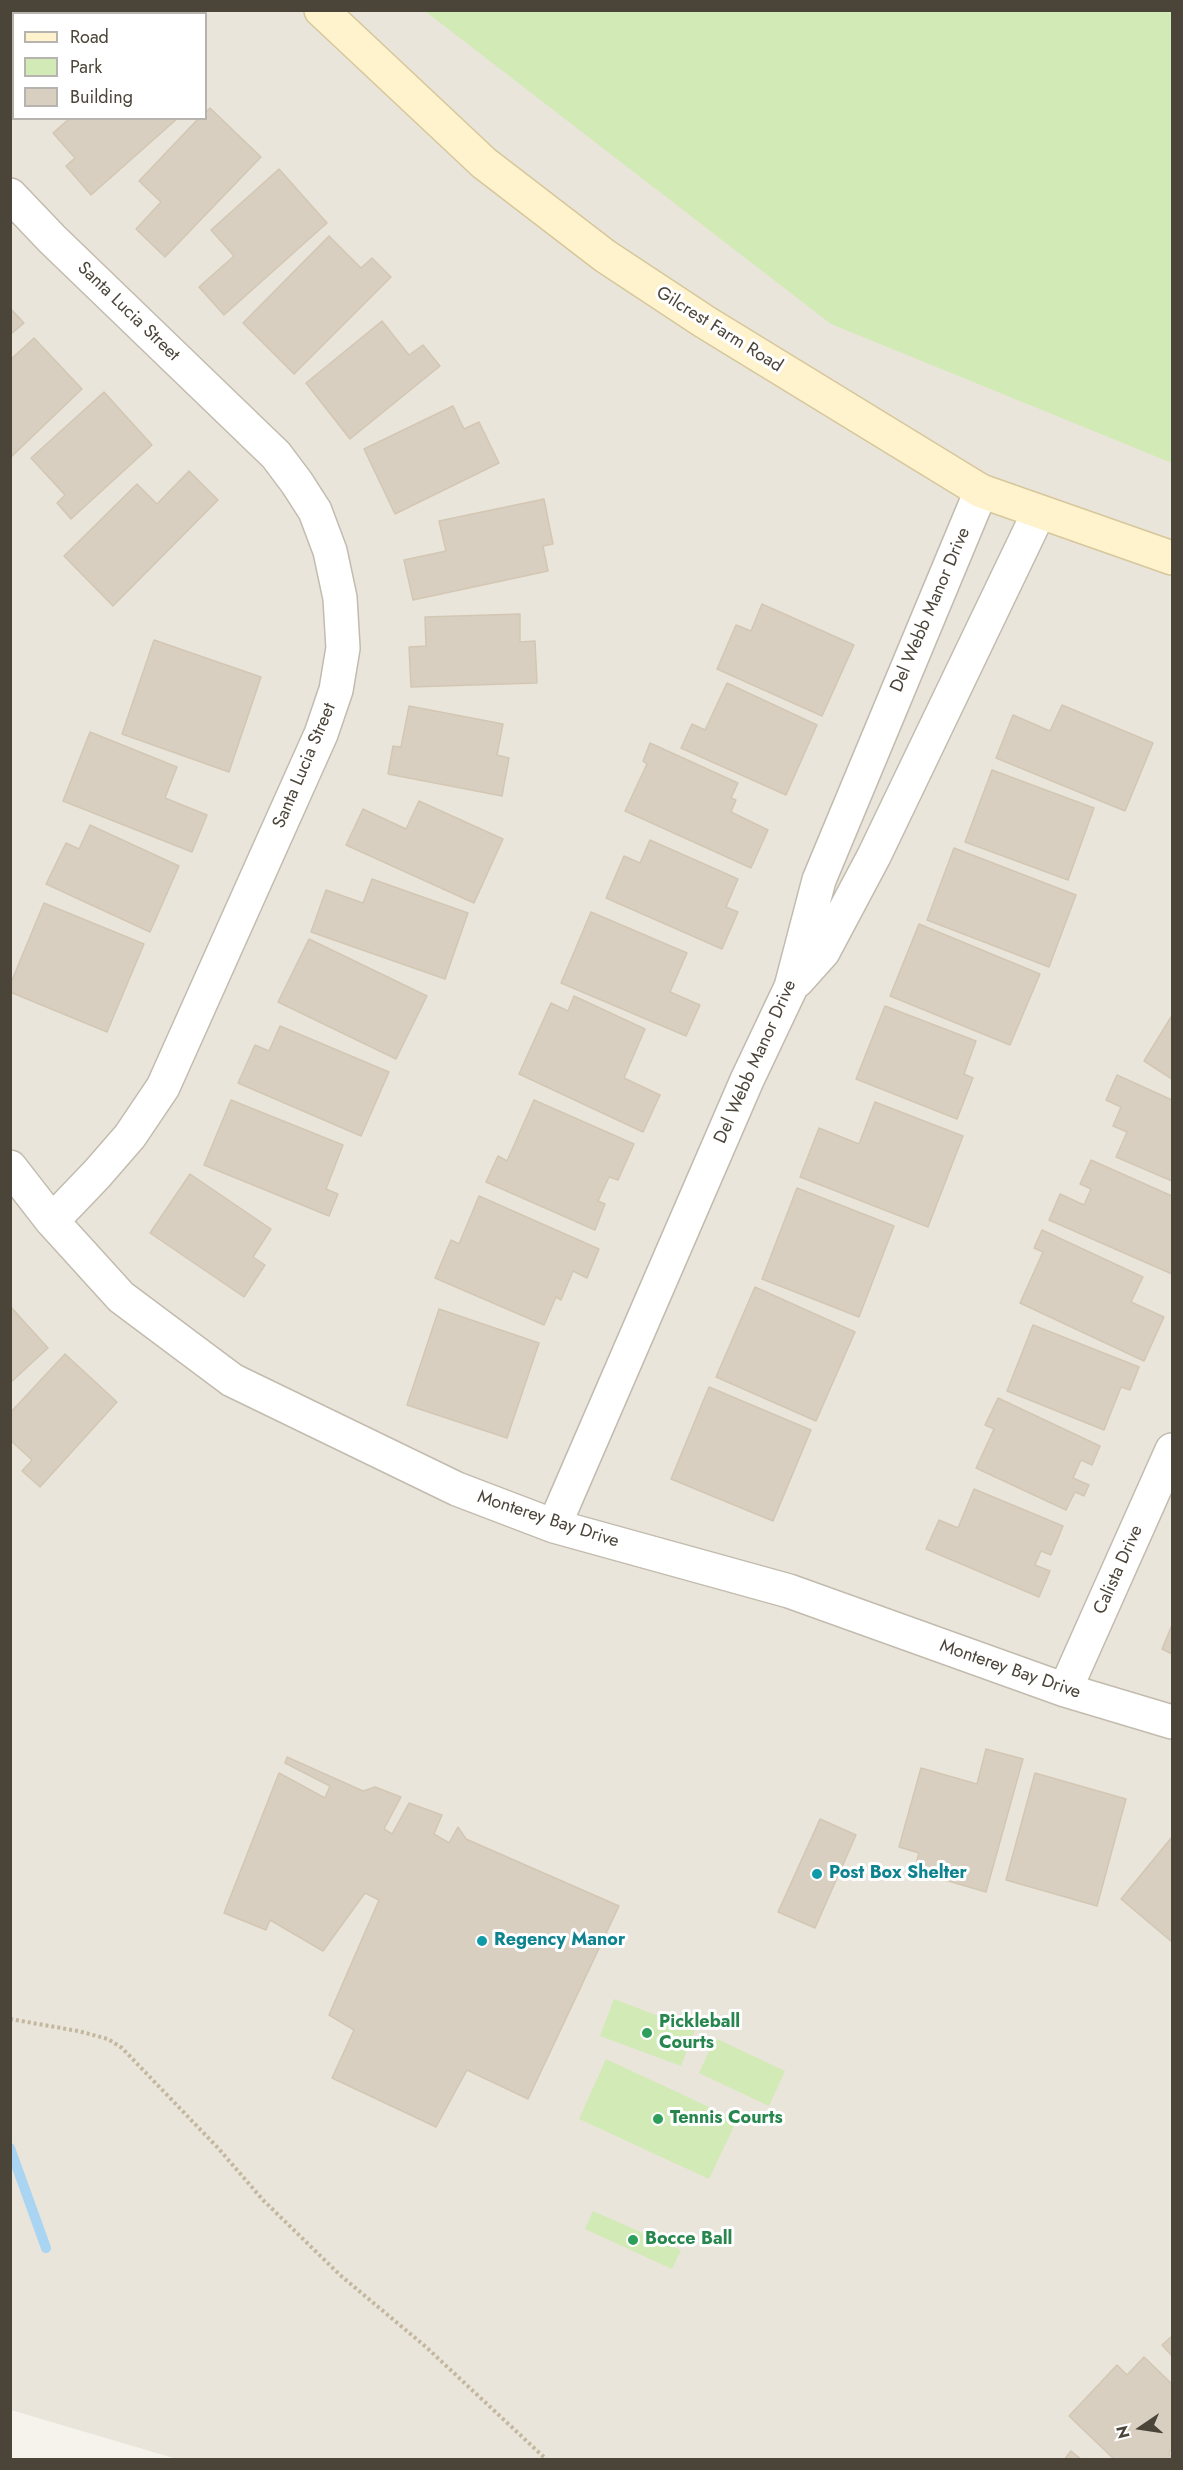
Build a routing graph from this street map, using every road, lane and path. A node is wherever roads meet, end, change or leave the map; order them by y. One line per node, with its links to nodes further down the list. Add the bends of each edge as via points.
1 (321, 10): 3 (main road, Gilcrest Farm Road, via 483,164 605,256)
2 (10, 195): 8 (street, Santa Lucia Street, via 276,454 315,511 330,550 340,597 343,648 336,690 321,734 163,1087 130,1136)
3 (981, 492): 4 (main road, Gilcrest Farm Road); 6 (street, Del Webb Manor Drive, via 819,880)
4 (1039, 512): 5 (main road, Gilcrest Farm Road); 6 (street, via 874,856 823,952)
5 (1173, 558)
6 (791, 987): 10 (street, Del Webb Manor Drive)
7 (10, 1167): 8 (street, Monterey Bay Drive)
8 (52, 1221): 10 (street, Monterey Bay Drive, via 121,1297 232,1380 457,1489)
9 (1173, 1450): 11 (street, Calista Drive)
10 (554, 1526): 11 (street, Monterey Bay Drive, via 789,1591)
11 (1065, 1690): 12 (street, Monterey Bay Drive)
12 (1173, 1722)
13 (10, 2019): 14 (path, via 78,2031 108,2039 122,2048 263,2200 340,2275 426,2347)
14 (547, 2460)

